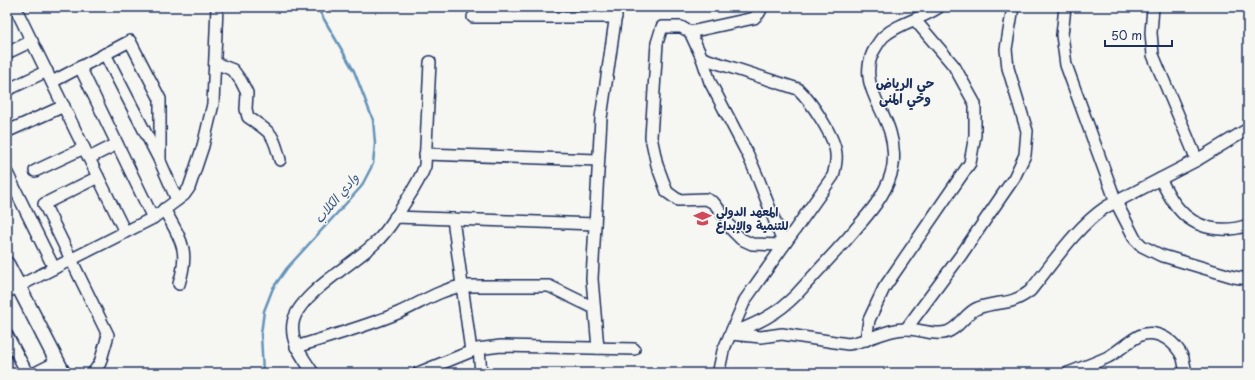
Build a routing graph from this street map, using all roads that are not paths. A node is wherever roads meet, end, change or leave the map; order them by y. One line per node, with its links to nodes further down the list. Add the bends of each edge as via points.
1 (15, 7): 13 (street)
2 (217, 7): 18 (street)
3 (762, 7): 12 (street, via 754,18)
4 (939, 7): 11 (street)
5 (1013, 7): 55 (street, via 1006,49 1008,68 1027,131 1025,155 1014,178)
6 (1065, 7): 38 (street, via 1062,35 1066,65)
7 (1163, 7): 8 (street)
8 (1152, 10): 31 (street, via 1153,55)
9 (617, 12): 10 (street); 30 (street, via 601,118)
10 (473, 17)
11 (915, 20): 56 (street, via 896,28 883,38 870,60 868,80 890,132 893,146 891,173 886,187 869,213 786,306 773,315); 58 (street, via 954,66 975,104 975,135 970,163 884,288 869,320)
12 (690, 32): 16 (street); 46 (street, via 681,27 662,28 657,43 651,137 657,165 667,192 678,200 706,199 714,203 732,230 741,239 752,244)
13 (32, 41): 14 (street); 20 (street)
14 (7, 53)
15 (105, 54): 19 (street); 32 (street); 32 (street, via 130,41 160,100)
16 (702, 58): 46 (street, via 718,101 748,155); 46 (street, via 798,90 829,131 836,152 837,165 833,176)
17 (430, 62): 28 (street)
18 (215, 63): 29 (street, via 233,70 241,81 246,93 248,117 271,133); 37 (street, via 213,104 203,146 188,188)
19 (80, 67): 21 (street); 26 (street)
20 (47, 71): 21 (street); 22 (street)
21 (52, 82): 23 (street)
22 (7, 90)
23 (64, 106): 25 (street); 27 (street)
24 (1248, 129): 31 (street)
25 (8, 131)
26 (117, 144): 27 (street); 41 (street)
27 (86, 153): 33 (street); 35 (street)
28 (426, 154): 30 (street); 40 (street, via 425,166 419,180)
29 (280, 160)
30 (598, 160): 43 (street)
31 (1197, 160): 36 (street)
32 (160, 162): 37 (street)
33 (35, 171)
34 (7, 172): 49 (street)
35 (98, 177): 45 (street); 47 (street, via 44,204)
36 (1160, 179): 38 (street); 44 (street, via 1178,208 1187,218 1202,226 1217,230)
37 (177, 200): 39 (street)
38 (1116, 202): 50 (street, via 1135,239 1150,251); 55 (street, via 1097,213 1084,225 1030,291 1022,297 1013,302 980,307 947,332)
39 (164, 209): 41 (street); 51 (street, via 180,236 184,251 184,269)
40 (395, 217): 42 (street); 59 (street, via 375,244 300,306 293,321 292,332)
41 (153, 218): 45 (street)
42 (453, 219): 43 (street); 52 (street)
43 (595, 224): 54 (street, via 592,279)
44 (1248, 225)
45 (125, 232): 47 (street)
46 (784, 244): 56 (street, via 745,300)
47 (71, 259): 49 (street); 66 (street, via 108,335 100,363)
48 (7, 264): 53 (main road)
49 (54, 268): 53 (street)
50 (1248, 279)
51 (179, 284)
52 (462, 286): 54 (street, via 549,286); 59 (street, via 450,288 356,329); 62 (street)
53 (13, 289): 63 (main road)
54 (594, 308): 60 (street)
55 (906, 329): 58 (street)
56 (731, 334): 58 (street, via 761,337 782,334 848,344); 70 (street, via 723,352 719,370)
57 (7, 335): 64 (street)
58 (866, 340)
59 (296, 347): 67 (street)
60 (598, 348): 61 (street); 62 (street, via 501,346)
61 (634, 349)
62 (475, 350): 68 (street); 69 (street)
63 (60, 368): 65 (street)
64 (26, 373)
65 (35, 373)
66 (93, 373)
67 (313, 373)
68 (418, 373)
69 (481, 373)
70 (721, 373)
71 (1068, 373): 72 (street, via 1106,358 1140,336 1158,334 1177,349)
72 (1186, 373)

